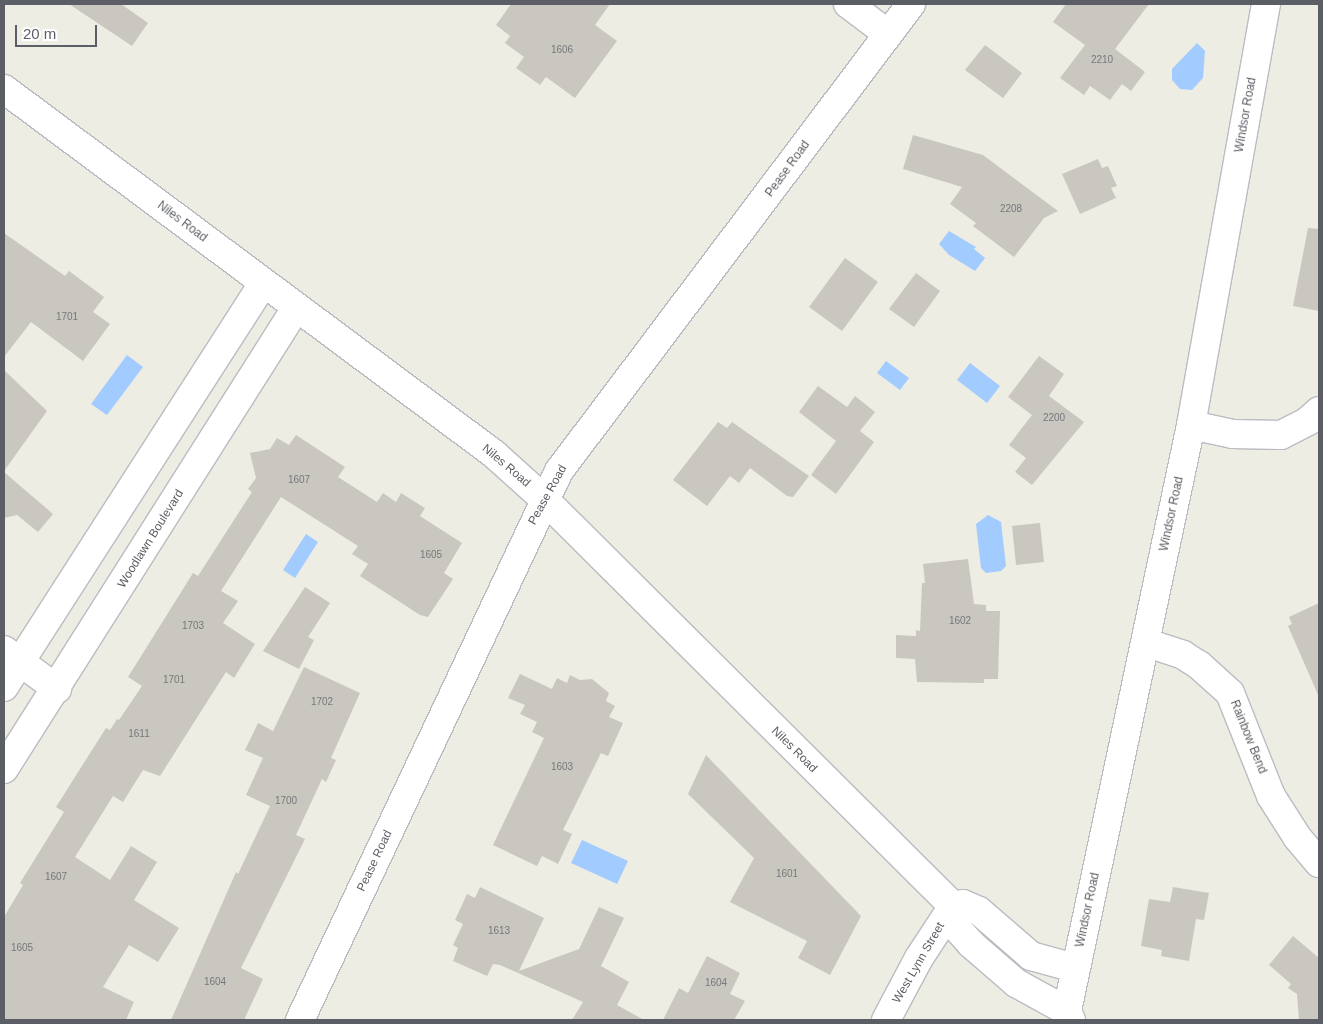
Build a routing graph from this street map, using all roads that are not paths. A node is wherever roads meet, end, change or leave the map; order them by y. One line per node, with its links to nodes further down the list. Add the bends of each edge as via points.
1 (848, 4): 4 (street)
2 (911, 4): 4 (street, Pease Road)
3 (1266, 4): 9 (street, Windsor Road)
4 (888, 34): 10 (street, Pease Road, via 559,471)
5 (4, 89): 6 (street, Niles Road)
6 (263, 283): 7 (street, Niles Road); 12 (street)
7 (296, 308): 10 (street, Niles Road, via 456,425); 14 (street, Woodlawn Boulevard)
8 (1319, 411): 9 (street, via 1308,421 1281,435 1257,437)
9 (1191, 425): 11 (street, Windsor Road)
10 (544, 499): 17 (street, Niles Road); 20 (street, Pease Road)
11 (1147, 643): 16 (street, Rainbow Bend, via 1191,660 1230,693 1271,796 1297,837); 18 (street, Windsor Road)
12 (12, 656): 13 (street); 14 (street)
13 (4, 687)
14 (57, 689): 15 (street, Woodlawn Boulevard)
15 (4, 769)
16 (1319, 862)
17 (953, 906): 18 (street, via 963,904 979,910 1032,956); 19 (street, via 955,926 971,944 1016,983); 21 (street, West Lynn Street, via 919,958)
18 (1075, 968): 19 (street, Windsor Road)
19 (1069, 1016)
20 (300, 1020)
21 (886, 1020)

